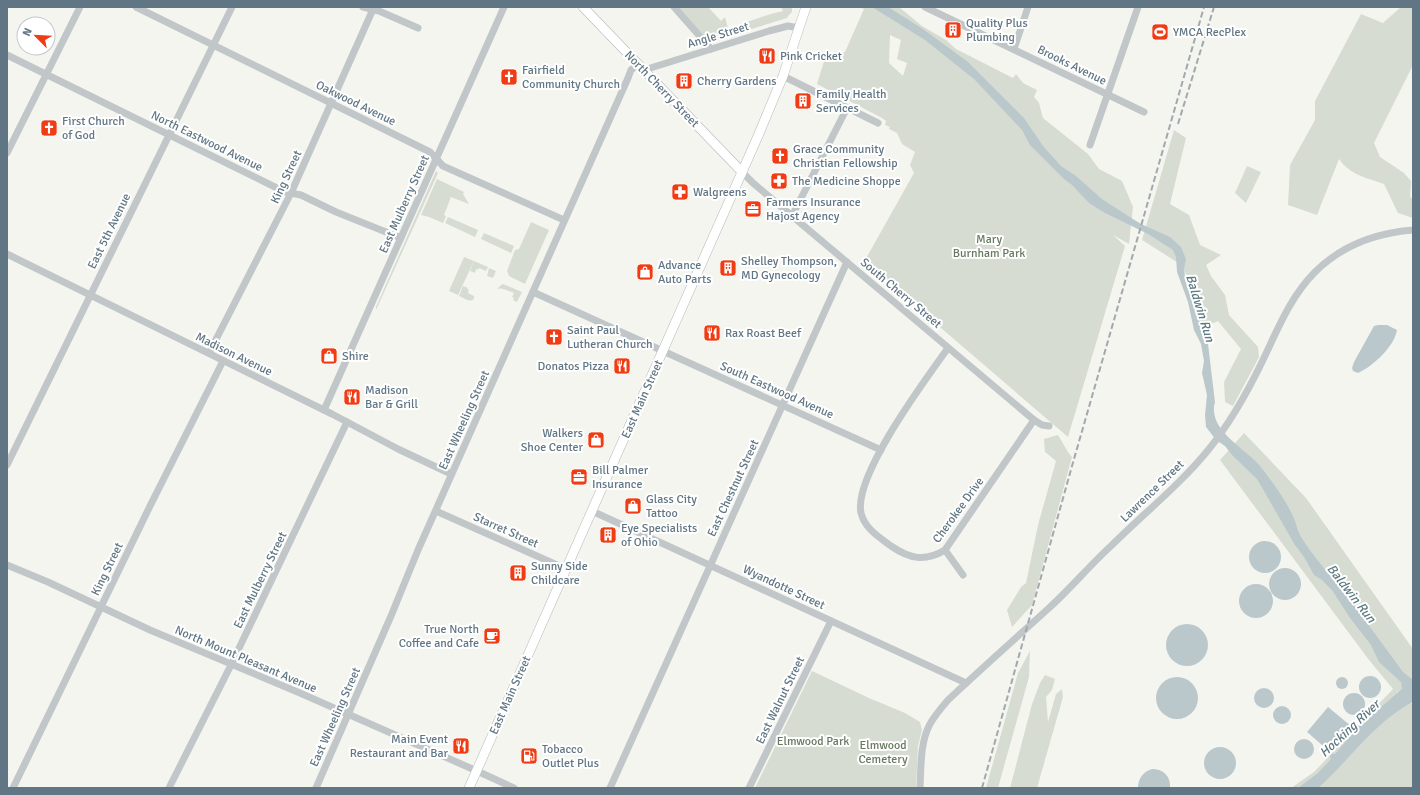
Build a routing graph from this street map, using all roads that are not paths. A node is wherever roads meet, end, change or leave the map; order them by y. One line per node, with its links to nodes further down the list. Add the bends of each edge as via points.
1 (80, 7): 20 (street)
2 (136, 7): 15 (street, Oakwood Avenue)
3 (232, 7): 15 (street, East 5th Avenue)
4 (363, 7): 12 (street)
5 (504, 7): 30 (street, East Mulberry Street)
6 (583, 7): 19 (main road, North Cherry Street)
7 (674, 7): 16 (street)
8 (806, 7): 14 (main road, East Main Street)
9 (925, 7): 17 (street, Brooks Avenue)
10 (1028, 7): 17 (street)
11 (1138, 7): 22 (street)
12 (374, 8): 13 (street); 23 (street, King Street)
13 (418, 28)
14 (799, 28): 16 (street, Angle Street, via 788,26); 21 (main road, East Main Street)
15 (213, 45): 23 (street, Oakwood Avenue); 27 (street, East 5th Avenue)
16 (711, 49): 19 (street, Angle Street)
17 (1014, 49): 22 (street, Brooks Avenue)
18 (7, 55): 20 (street, North Eastwood Avenue)
19 (641, 67): 31 (main road, North Cherry Street); 34 (street, East Wheeling Street, via 632,69)
20 (47, 74): 27 (street, North Eastwood Avenue); 29 (street)
21 (783, 76): 24 (street); 31 (main road, East Main Street)
22 (1108, 94): 25 (street, Brooks Avenue); 28 (street)
23 (331, 104): 30 (street, Oakwood Avenue, via 430,152); 32 (street, King Street)
24 (847, 108): 26 (street); 33 (street)
25 (1144, 112)
26 (878, 123)
27 (169, 135): 32 (street, North Eastwood Avenue); 40 (street, East 5th Avenue)
28 (1090, 145)
29 (7, 153)
30 (436, 159): 34 (street, Oakwood Avenue, via 443,166); 36 (street, East Mulberry Street)
31 (742, 172): 33 (street, South Cherry Street); 42 (main road, East Main Street)
32 (291, 193): 36 (street, North Eastwood Avenue); 43 (street, King Street)
33 (792, 216): 38 (street, South Cherry Street)
34 (564, 220): 39 (street, East Wheeling Street)
35 (1413, 230): 63 (street, Lawrence Street, via 1383,234 1355,243 1337,253 1315,272 1292,302 1247,392 1213,444 1165,496 1050,607)
36 (401, 238): 46 (street, East Mulberry Street)
37 (7, 254): 40 (street, Madison Avenue)
38 (846, 262): 41 (street, South Cherry Street); 45 (street, East Chestnut Street)
39 (533, 292): 42 (street); 52 (street, East Wheeling Street)
40 (90, 295): 43 (street, Madison Avenue); 51 (street, East 5th Avenue)
41 (948, 348): 47 (street, South Cherry Street); 50 (street, Cherokee Drive, via 917,390)
42 (663, 351): 45 (street, South Eastwood Avenue); 54 (main road, East Main Street)
43 (209, 353): 44 (street, Madison Avenue)
44 (223, 361): 46 (street, Madison Avenue); 60 (street, King Street)
45 (783, 406): 50 (street, South Eastwood Avenue); 57 (street, East Chestnut Street)
46 (324, 410): 48 (street, Madison Avenue)
47 (1034, 420): 49 (street, South Cherry Street); 55 (street, Cherokee Drive)
48 (347, 422): 52 (street, Madison Avenue); 62 (street, East Mulberry Street)
49 (1049, 426)
50 (881, 450): 55 (street, Cherokee Drive, via 861,495 861,511 868,526 898,551 910,556 928,557)
51 (7, 465)
52 (452, 474): 53 (street, East Wheeling Street)
53 (436, 511): 58 (street, Starret Street); 64 (street, East Wheeling Street)
54 (592, 511): 57 (street, Wyandotte Street); 58 (main road, East Main Street)
55 (945, 550): 59 (street)
56 (7, 565): 60 (street, North Mount Pleasant Avenue)
57 (710, 565): 61 (street, Wyandotte Street); 71 (street, East Chestnut Street)
58 (566, 569): 65 (main road, East Main Street)
59 (963, 575)
60 (101, 607): 62 (street, North Mount Pleasant Avenue); 66 (street, King Street)
61 (831, 621): 63 (street, Wyandotte Street); 72 (street, East Walnut Street)
62 (231, 665): 64 (street, North Mount Pleasant Avenue); 67 (street, East Mulberry Street)
63 (966, 683): 73 (street, Lawrence Street, via 948,700 929,725 923,750)
64 (348, 714): 65 (street, North Mount Pleasant Avenue); 68 (street, East Wheeling Street)
65 (477, 771): 69 (main road, East Main Street); 70 (street, North Mount Pleasant Avenue)
66 (13, 788)
67 (169, 788)
68 (316, 788)
69 (469, 788)
70 (514, 788)
71 (610, 788)
72 (749, 788)
73 (920, 788)

